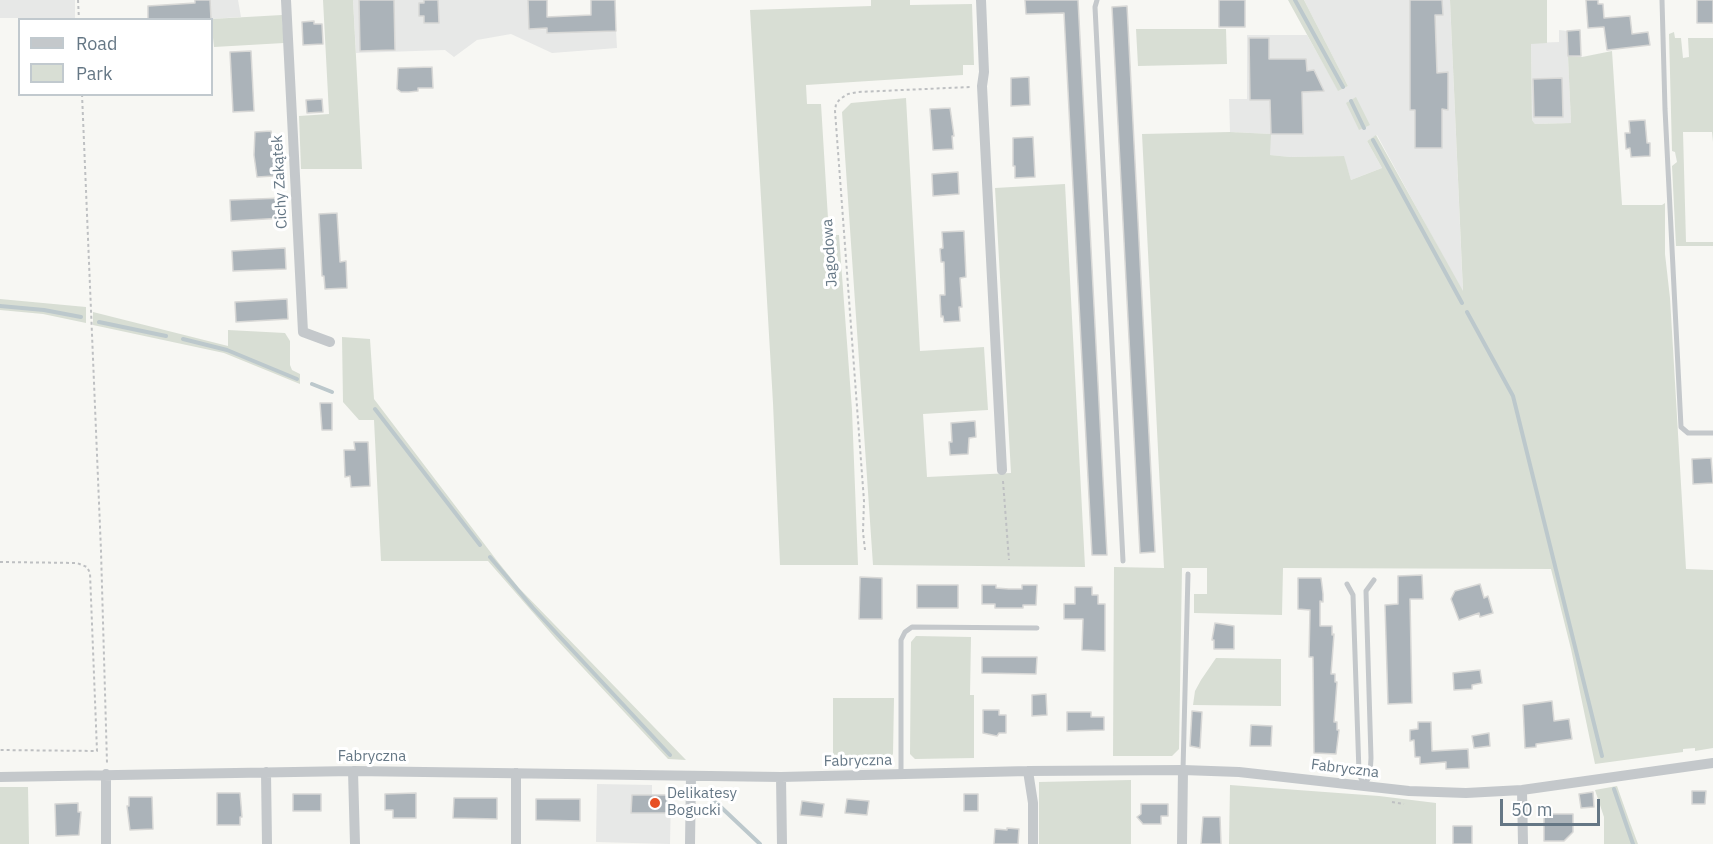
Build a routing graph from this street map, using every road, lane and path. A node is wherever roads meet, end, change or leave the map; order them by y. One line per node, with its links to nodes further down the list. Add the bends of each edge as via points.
1 (78, 0): 6 (path)
2 (286, 0): 9 (street, Cichy Zakątek, via 303,332)
3 (981, 0): 7 (street)
4 (1097, 0): 14 (lane)
5 (1662, 0): 10 (lane, via 1681,427 1688,433)
6 (79, 18)
7 (982, 86): 11 (street); 12 (path, Jagodowa, via 858,92 848,94 836,104)
8 (82, 96): 22 (path)
9 (330, 342)
10 (1713, 434)
11 (1002, 470): 13 (path)
12 (865, 550)
13 (1009, 560)
14 (1123, 561)
15 (0, 562): 20 (path, via 77,563 87,567 97,751)
16 (1188, 574): 23 (lane)
17 (1374, 580): 32 (lane, via 1366,591 1371,758 1370,775)
18 (1347, 584): 32 (lane, via 1353,595 1359,773)
19 (1037, 628): 28 (lane, via 912,627 905,633 901,640)
20 (0, 750)
21 (1713, 763): 33 (street, Fabryczna)
22 (106, 769): 26 (street, Fabryczna); 30 (street, Fabryczna); 34 (street)
23 (1183, 770): 25 (street, Fabryczna); 32 (street, Fabryczna); 41 (street)
24 (353, 771): 26 (street, Fabryczna); 27 (street, Fabryczna); 36 (street)
25 (1028, 771): 28 (street, Fabryczna); 40 (street)
26 (266, 772): 35 (street)
27 (516, 772): 29 (street, Fabryczna); 37 (street)
28 (901, 775): 31 (street, Fabryczna)
29 (691, 776): 31 (street, Fabryczna); 38 (street)
30 (0, 777)
31 (781, 777): 39 (street)
32 (1364, 786): 33 (street, Fabryczna, via 1436,793)
33 (1522, 790): 42 (street)
34 (106, 844)
35 (267, 844)
36 (355, 844)
37 (516, 844)
38 (690, 844)
39 (782, 844)
40 (1033, 844)
41 (1182, 844)
42 (1523, 844)

